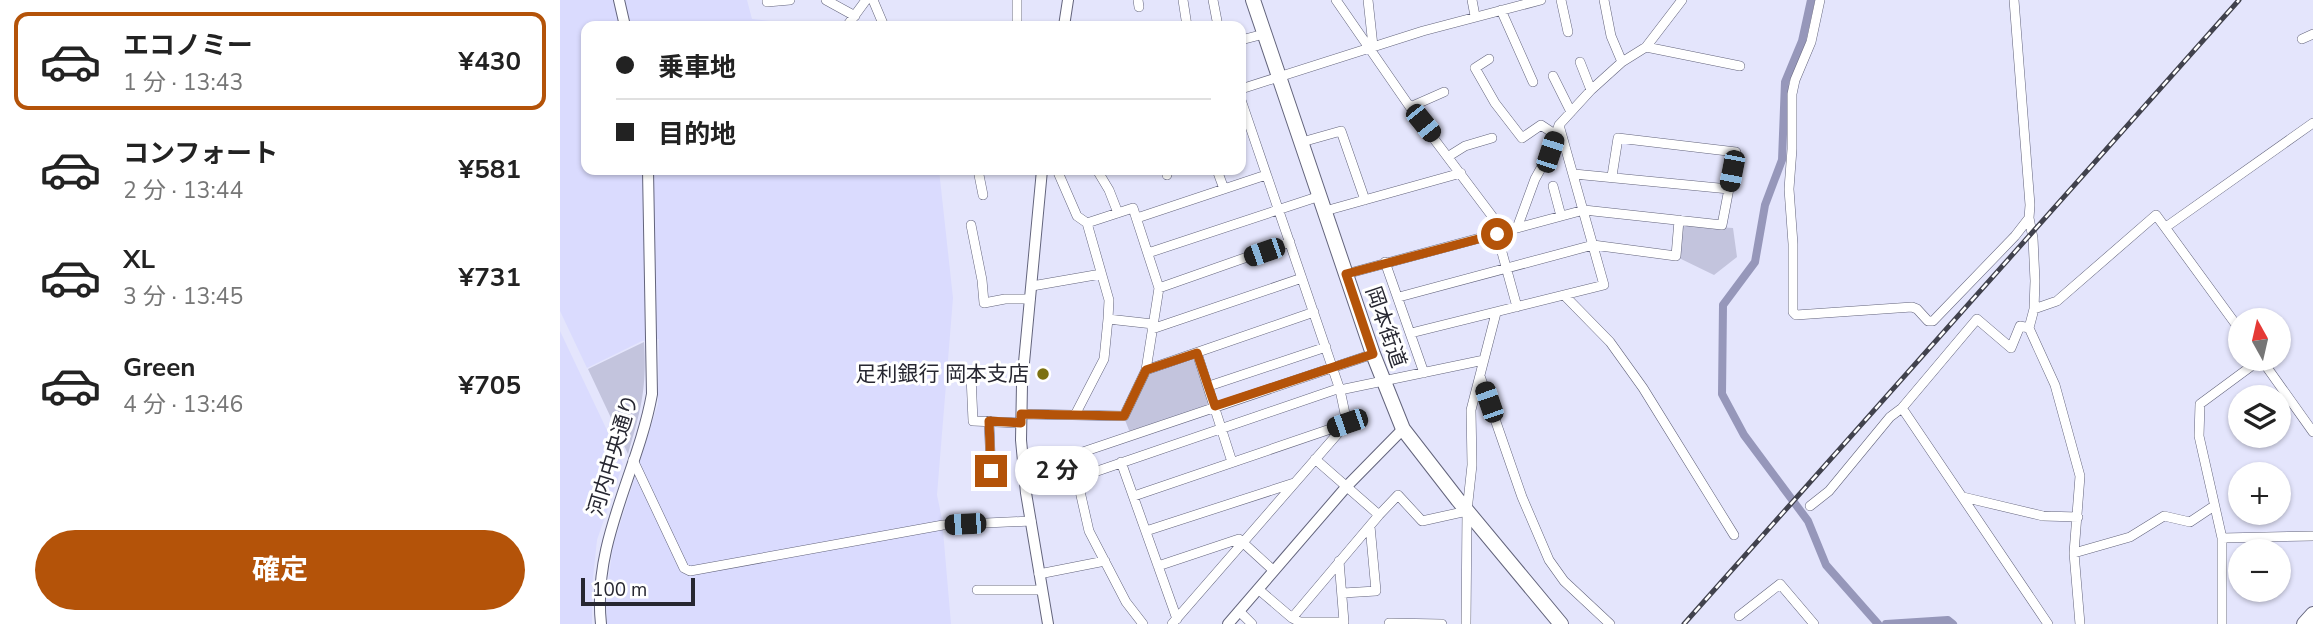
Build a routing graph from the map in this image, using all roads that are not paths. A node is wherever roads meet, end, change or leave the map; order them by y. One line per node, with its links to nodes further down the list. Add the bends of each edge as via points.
1 (619, 0): 24 (street)
2 (767, 0): 3 (street)
3 (790, 0)
4 (826, 0): 22 (street)
5 (866, 0): 22 (street)
6 (873, 0): 26 (street)
7 (1017, 0): 27 (street)
8 (1068, 0): 28 (street)
9 (1183, 0): 29 (street)
10 (1213, 0): 30 (street)
11 (1253, 0): 32 (main road, 岡本街道)
12 (1336, 0): 37 (street)
13 (1368, 0): 37 (street)
14 (1472, 0): 23 (street)
15 (1541, 0): 21 (street)
16 (1561, 0): 31 (street)
17 (1604, 0): 40 (street)
18 (1682, 0): 36 (street)
19 (1820, 0): 78 (street, via 1792,94 1788,189 1796,316 1912,307 1933,321)
20 (2014, 0): 78 (street)
21 (1501, 10): 23 (street); 44 (street)
22 (855, 16): 25 (street)
23 (1475, 16): 37 (street)
24 (624, 21)
25 (851, 21)
26 (882, 21)
27 (1017, 21)
28 (1064, 21)
29 (1186, 21)
30 (1217, 21)
31 (1568, 32)
32 (1264, 34): 34 (street); 43 (main road, 岡本街道)
33 (2313, 34): 35 (street)
34 (1246, 39)
35 (2302, 39)
36 (1646, 47): 40 (street); 41 (street)
37 (1371, 48): 43 (street); 48 (street)
38 (1489, 60): 52 (street, via 1475,68 1494,103 1522,138 1541,125)
39 (1580, 62): 46 (street)
40 (1622, 62): 46 (street)
41 (1740, 66)
42 (1553, 76): 49 (street)
43 (1279, 78): 45 (street); 54 (main road, 岡本街道)
44 (1533, 82)
45 (1246, 88)
46 (1591, 90): 49 (street)
47 (1444, 92): 48 (street)
48 (1409, 107): 55 (street)
49 (1571, 112): 52 (street)
50 (1246, 115): 64 (street)
51 (2313, 123): 82 (street)
52 (1558, 130): 57 (street); 83 (street)
53 (1492, 138): 55 (street)
54 (1302, 142): 70 (main road, 岡本街道); 71 (street, via 1341,131)
55 (1449, 156): 56 (street)
56 (1461, 173): 71 (street); 84 (street, via 1492,215)
57 (1574, 174): 65 (street); 73 (street)
58 (648, 175): 132 (street, 河内中央通り, via 652,394)
59 (979, 175): 69 (street)
60 (1042, 175): 93 (street)
61 (1059, 175): 80 (street, via 1077,216)
62 (1100, 175): 75 (street)
63 (1219, 175): 67 (street)
64 (1266, 175): 67 (street); 72 (street)
65 (1612, 176): 68 (street); 68 (street, via 1618,138 1736,152)
66 (1553, 186): 76 (street)
67 (1224, 189): 77 (street)
68 (1729, 189): 79 (street, via 1722,225)
69 (983, 195)
70 (1320, 196): 72 (street); 74 (main road, 岡本街道)
71 (1365, 200): 74 (street)
72 (1278, 209): 85 (street); 87 (street)
73 (1584, 210): 76 (street); 79 (street); 86 (street)
74 (1325, 211): 91 (main road, 岡本街道)
75 (1118, 212): 77 (street, via 1133,208); 80 (street)
76 (1561, 216): 83 (street)
77 (1137, 218): 87 (street)
78 (2029, 218): 99 (street, via 2035,258)
79 (1679, 220): 86 (street, via 1676,256)
80 (1087, 223): 90 (street)
81 (971, 225): 97 (street, via 984,303)
82 (2166, 227): 99 (street, via 2157,215 2057,301); 102 (street)
83 (1517, 228): 84 (street)
84 (1497, 234): 88 (street); 89 (street)
85 (1290, 243): 92 (street); 94 (street)
86 (1593, 246): 89 (street); 95 (street, via 1604,285)
87 (1148, 253): 94 (street)
88 (1385, 262): 91 (street); 96 (street)
89 (1506, 268): 96 (street); 98 (street)
90 (1101, 274): 93 (street); 103 (street, via 1109,300)
91 (1346, 274): 109 (main road, 岡本街道)
92 (1302, 278): 100 (street); 104 (street)
93 (1032, 286): 97 (street)
94 (1159, 288): 104 (street)
95 (1564, 295): 98 (street); 148 (street, via 1610,342 1643,388)
96 (1399, 297): 106 (street)
97 (1030, 299): 124 (street)
98 (1517, 307): 101 (street)
99 (2034, 309): 105 (street)
100 (1314, 312): 107 (street); 108 (street)
101 (1496, 313): 106 (street); 110 (street)
102 (2228, 313)
103 (1108, 319): 104 (street); 123 (street, via 1104,359)
104 (1152, 327): 112 (street)
105 (2029, 328): 122 (street, via 2020,326 2011,348 1977,319); 144 (street, via 2055,385 2071,440 2080,476)
106 (1411, 333): 115 (street)
107 (1326, 347): 111 (street); 119 (street)
108 (1197, 353): 112 (street); 119 (street)
109 (1373, 354): 111 (street); 118 (main road, 岡本街道)
110 (1484, 360): 115 (street); 117 (street)
111 (1333, 368): 120 (street); 121 (street)
112 (1146, 370): 123 (street, via 1124,416)
113 (2245, 371): 141 (street, via 2200,404 2199,436)
114 (2270, 371): 129 (street)
115 (1424, 373): 118 (street)
116 (971, 376): 125 (street, via 973,421)
117 (1480, 376): 142 (street, via 1471,410); 176 (street, via 1549,560 1564,581)
118 (1383, 383): 120 (street); 128 (main road, 岡本街道)
119 (1209, 386): 121 (street)
120 (1340, 389): 126 (street); 127 (street)
121 (1215, 406): 127 (street); 130 (street)
122 (1902, 408): 139 (street); 140 (street, via 1829,491)
123 (1075, 415): 124 (street)
124 (1021, 419): 125 (street); 145 (street)
125 (989, 421): 135 (street)
126 (1347, 423): 131 (street); 134 (street)
127 (1222, 428): 133 (street); 134 (street)
128 (1403, 429): 137 (street); 142 (main road, 岡本街道)
129 (2313, 432)
130 (1074, 455)
131 (1315, 459): 136 (street); 137 (street)
132 (633, 460): 145 (street, via 684,568 690,571 943,525); 168 (street, 河内中央通り, via 606,546)
133 (1121, 462): 138 (street); 153 (street, via 1077,478 1089,531)
134 (1232, 462): 138 (street)
135 (991, 471)
136 (1295, 482): 147 (street); 151 (street)
137 (1347, 486): 143 (street); 156 (street)
138 (1134, 496): 147 (street)
139 (1962, 497): 144 (street, via 2043,516); 178 (street)
140 (1810, 506)
141 (2214, 506): 150 (street); 152 (street, via 2190,522 2164,516 2130,537)
142 (1467, 511): 143 (street, via 1422,521 1398,495); 174 (street); 175 (main road, 岡本街道)
143 (1379, 515): 146 (street)
144 (2078, 517): 152 (street)
145 (1031, 521): 157 (street)
146 (1370, 526): 154 (street); 161 (street, via 1376,591)
147 (1146, 531): 155 (street)
148 (1734, 535)
149 (2313, 536): 150 (street)
150 (2222, 538): 180 (street)
151 (1243, 542): 155 (street, via 1239,539); 156 (street); 166 (street)
152 (2074, 553): 179 (street)
153 (1105, 561): 157 (street); 170 (street)
154 (1339, 561): 161 (street); 165 (street)
155 (1158, 566): 166 (street)
156 (1274, 571): 158 (street)
157 (1039, 574): 160 (street)
158 (1258, 589): 162 (street); 165 (street)
159 (977, 590): 160 (street)
160 (1042, 590): 169 (street)
161 (1343, 593): 165 (street, via 1344,622)
162 (1239, 611): 171 (street); 172 (street)
163 (2313, 614): 181 (main road)
164 (1739, 616): 177 (street, via 1780,583)
165 (1292, 618)
166 (1174, 621)
167 (1389, 623): 173 (street)
168 (601, 624)
169 (1048, 624)
170 (1143, 624)
171 (1228, 624)
172 (1252, 624)
173 (1442, 624)
174 (1466, 624)
175 (1561, 624)
176 (1610, 624)
177 (1814, 624)
178 (2048, 624)
179 (2080, 624)
180 (2222, 624)
181 (2304, 624)

